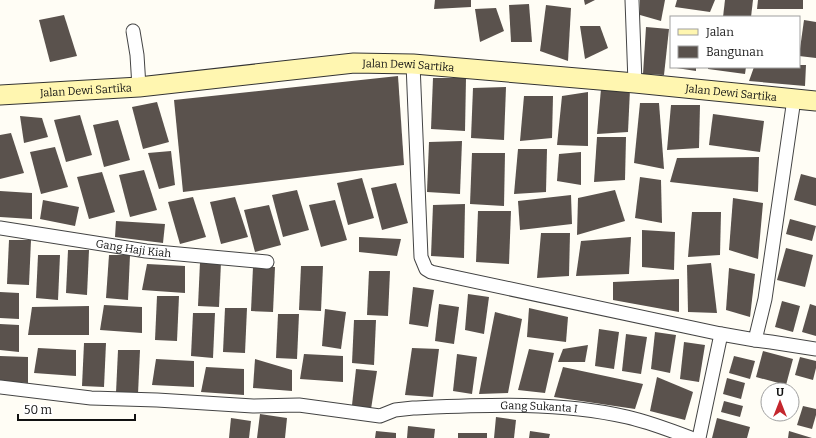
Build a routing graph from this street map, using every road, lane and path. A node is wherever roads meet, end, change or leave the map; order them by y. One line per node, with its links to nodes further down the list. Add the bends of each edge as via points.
1 (632, 0): 4 (street)
2 (134, 31): 5 (street)
3 (413, 64): 4 (street, Jalan Dewi Sartika); 5 (street, Jalan Dewi Sartika, via 354,63); 11 (street, via 421,257 426,269)
4 (635, 83): 7 (street, Jalan Dewi Sartika)
5 (139, 87): 6 (street, Jalan Dewi Sartika)
6 (0, 95)
7 (794, 99): 8 (street, Jalan Dewi Sartika); 12 (street, via 765,299)
8 (816, 101)
9 (0, 228): 10 (street, Gang Haji Kiah, via 146,251)
10 (267, 262)
11 (721, 334): 12 (street); 16 (street)
12 (755, 340): 13 (street)
13 (816, 349)
14 (0, 388): 15 (street, Gang Sukanta I, via 91,398 253,406 299,405 380,416 395,410 419,408 545,406 583,409 628,417)
15 (691, 438)
16 (699, 438)

